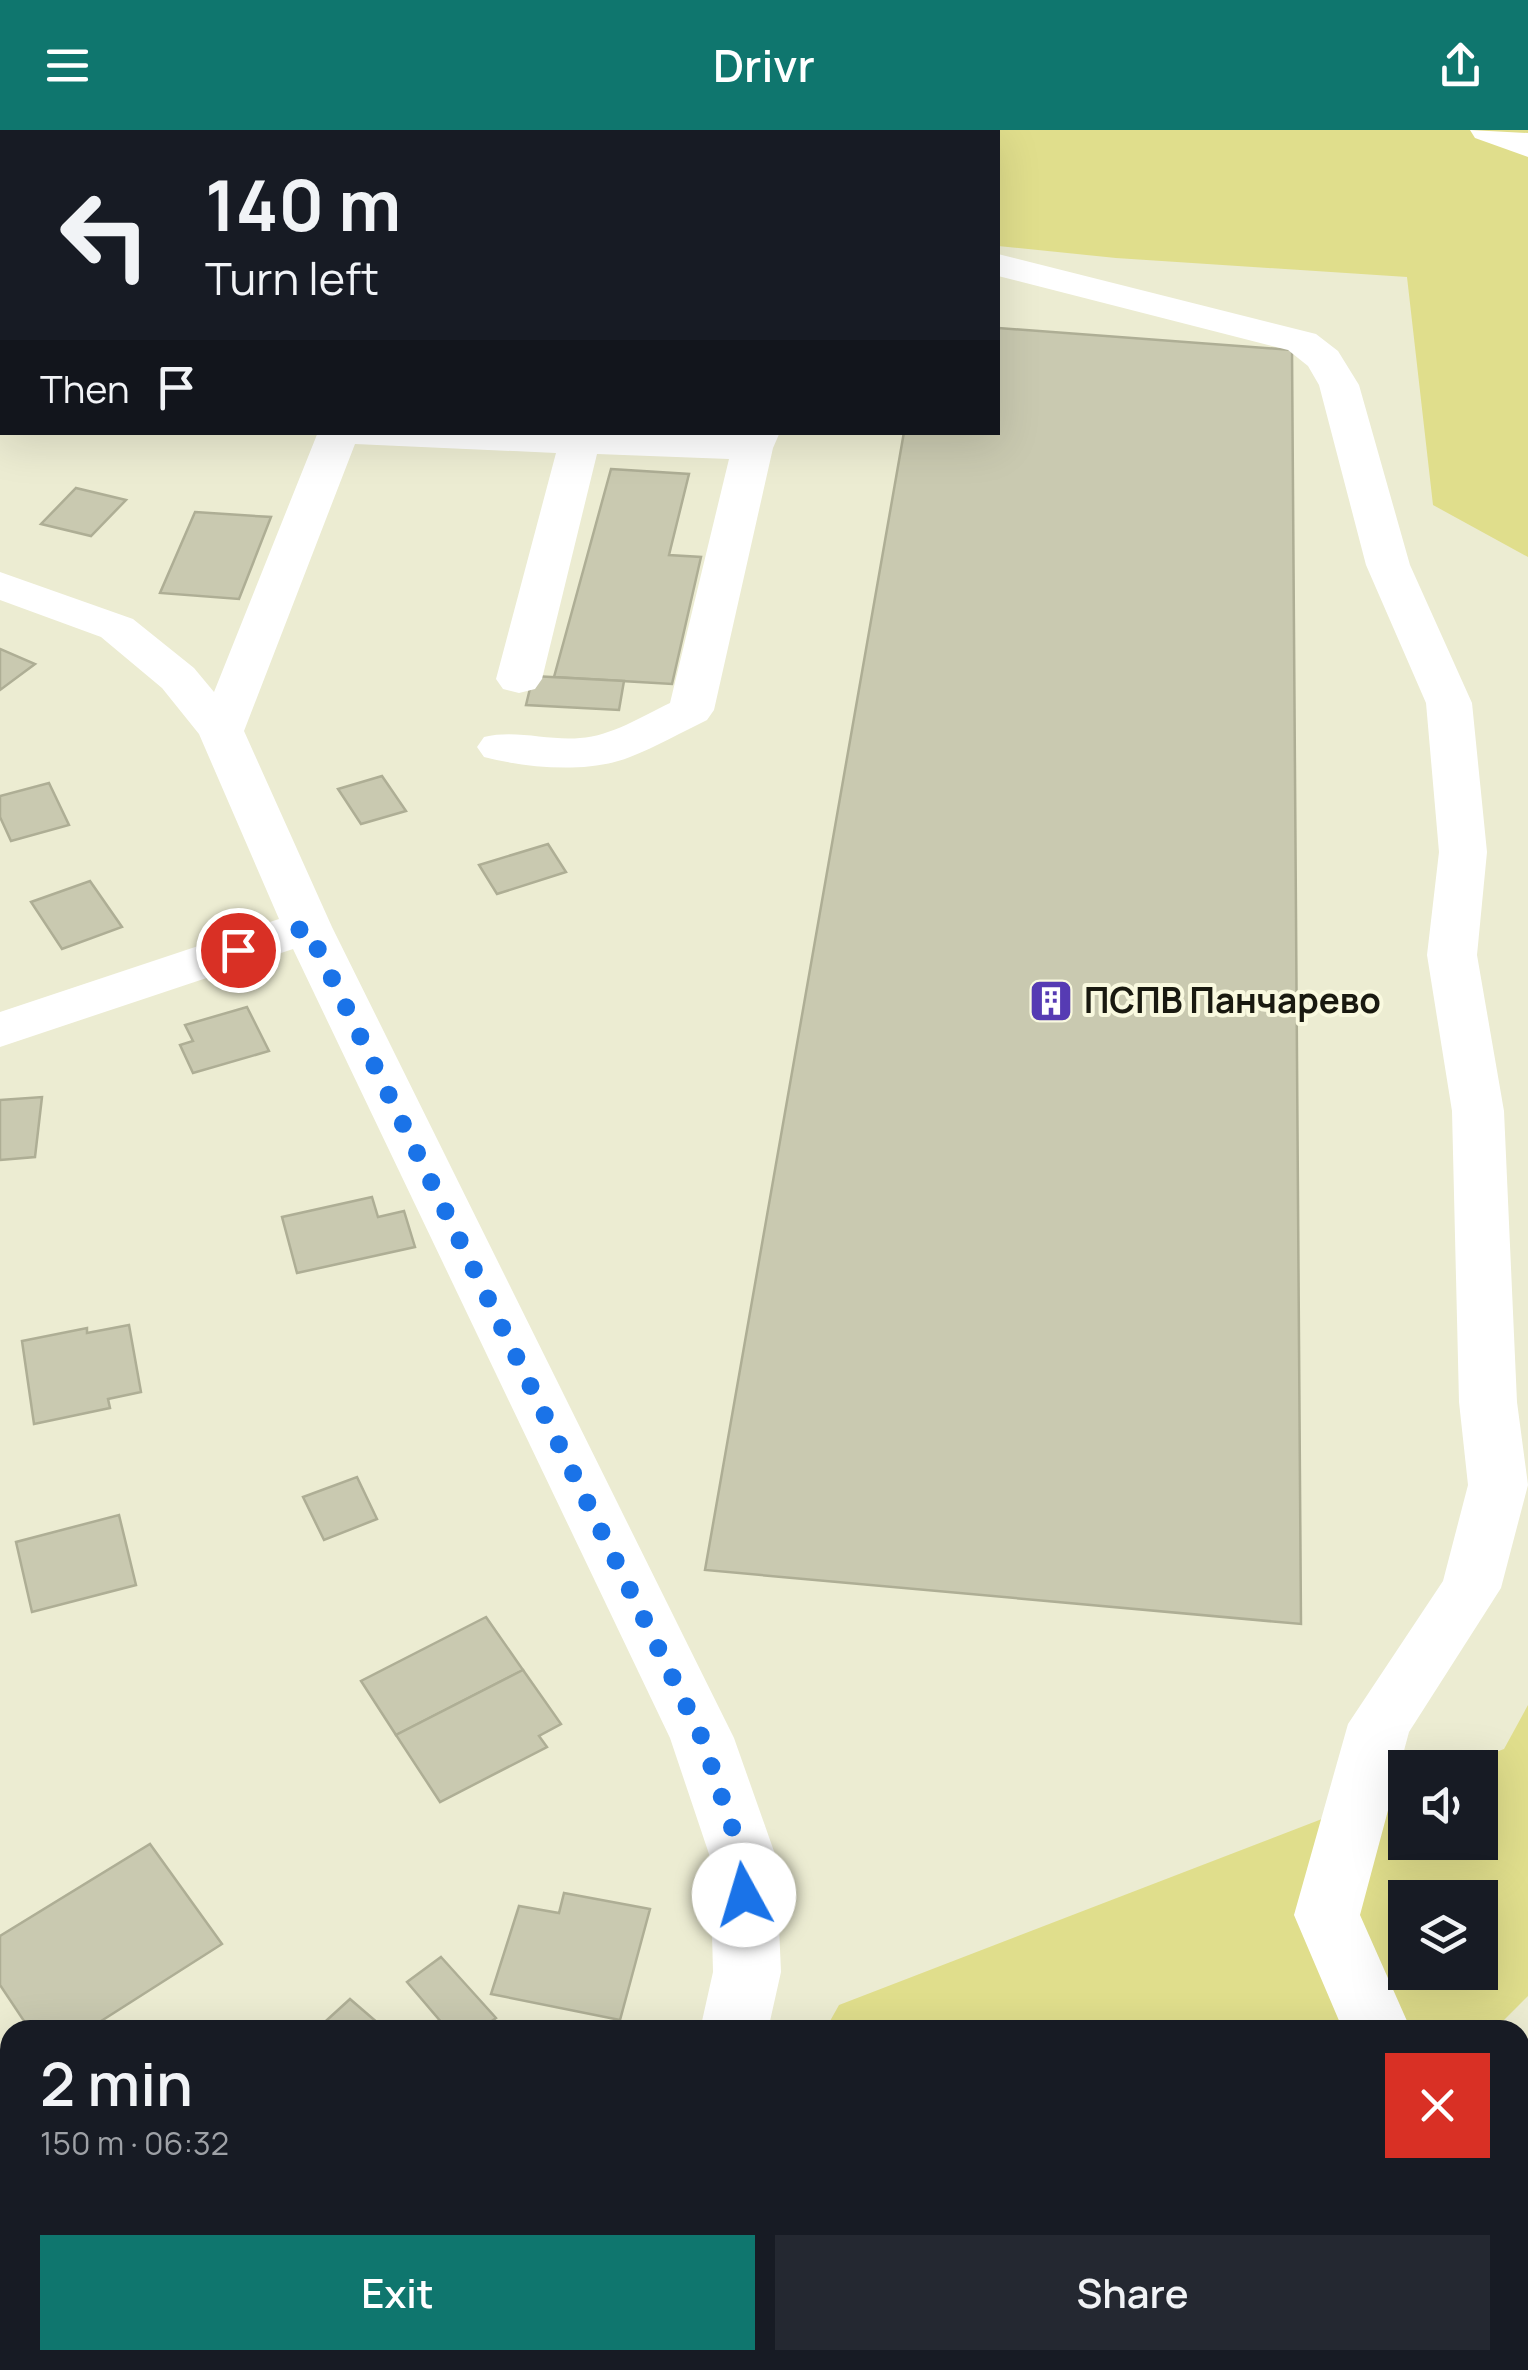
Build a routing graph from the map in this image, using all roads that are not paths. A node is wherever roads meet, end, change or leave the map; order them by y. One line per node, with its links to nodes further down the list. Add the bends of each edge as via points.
1 (1488, 130): 2 (street)
2 (1528, 146)
3 (1000, 265): 15 (street, via 1302,342 1324,359 1340,386 1388,565 1449,703 1463,852 1452,955 1478,1111 1488,1402 1498,1484 1471,1588 1380,1724 1326,1915)
4 (337, 435): 10 (street)
5 (412, 435): 7 (street)
6 (756, 440): 7 (street); 11 (street, via 691,710 612,748)
7 (580, 443): 9 (street)
8 (0, 585): 10 (street, via 116,628 178,678)
9 (519, 679)
10 (221, 731): 12 (street)
11 (500, 747)
12 (307, 927): 13 (street); 14 (street, via 702,1738 742,1857 747,1972)
13 (0, 1030)
14 (736, 2020)
15 (1373, 2020)

